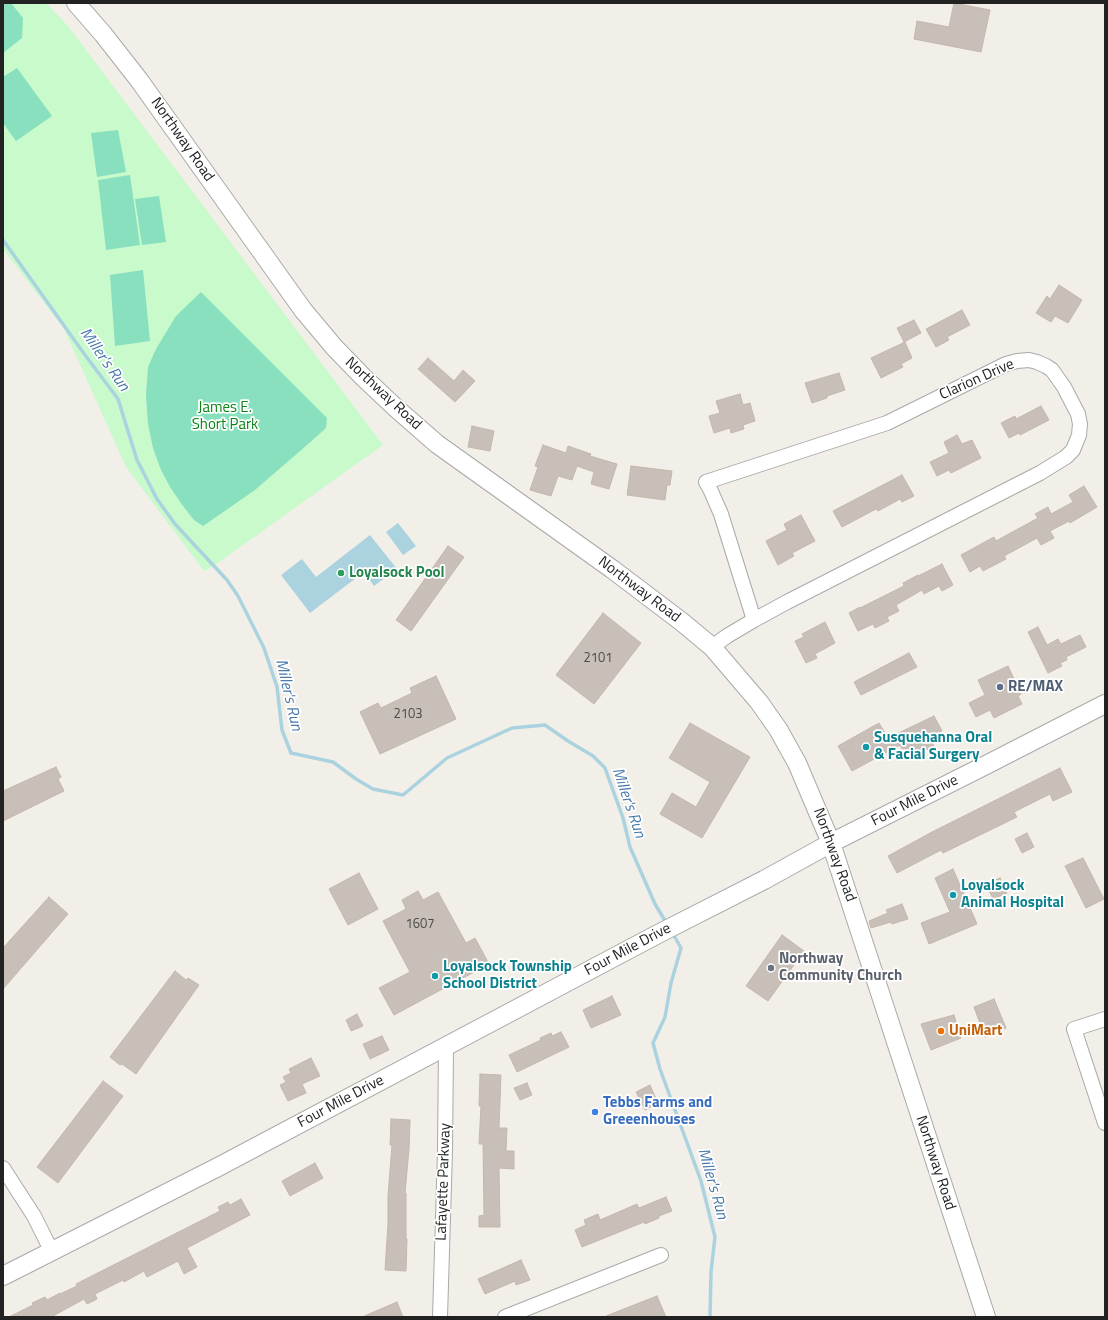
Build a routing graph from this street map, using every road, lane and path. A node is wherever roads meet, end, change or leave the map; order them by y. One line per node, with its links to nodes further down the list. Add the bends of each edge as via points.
1 (76, 3): 3 (street, Northway Road, via 139,80 303,310 364,378 437,444 618,574)
2 (754, 620): 2 (street, Clarion Drive, via 1040,473 1066,457 1078,440 1080,420 1064,387 1052,370 1028,360 1006,364 887,423 706,482 720,514); 3 (street, Clarion Drive)
3 (712, 648): 5 (street, Northway Road, via 759,702 778,729 813,797)
4 (1105, 704): 5 (street, Four Mile Drive)
5 (831, 843): 7 (street, Four Mile Drive); 15 (street, Northway Road)
6 (1105, 1019): 8 (street, via 1074,1029)
7 (446, 1047): 10 (street, Four Mile Drive); 13 (street, Lafayette Parkway)
8 (1105, 1124)
9 (3, 1168): 10 (street, via 34,1216)
10 (52, 1252): 12 (street, Four Mile Drive)
11 (661, 1255): 14 (street)
12 (3, 1276)
13 (440, 1317)
14 (505, 1317)
15 (986, 1317)

